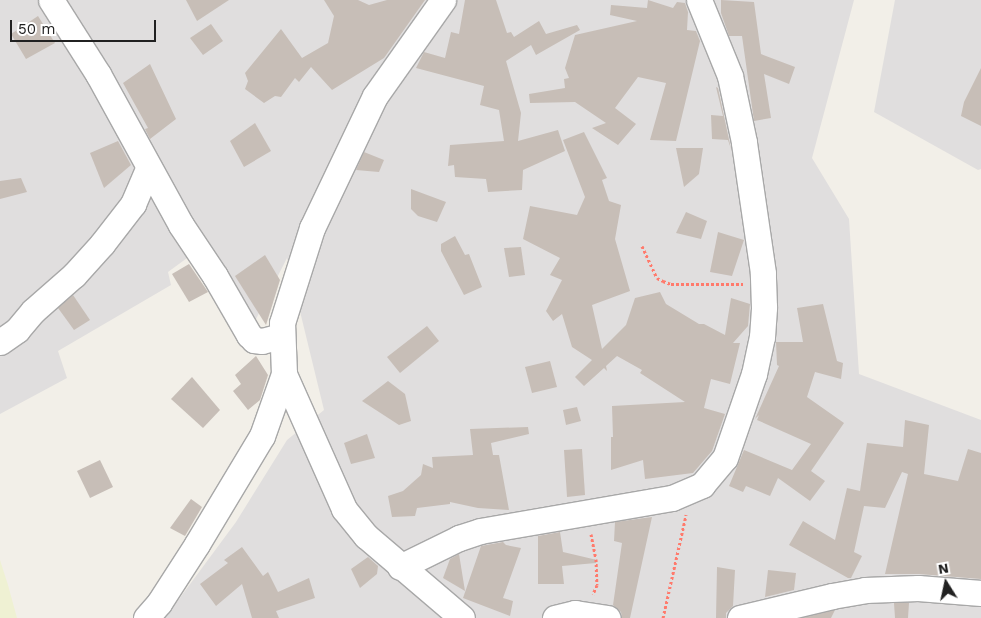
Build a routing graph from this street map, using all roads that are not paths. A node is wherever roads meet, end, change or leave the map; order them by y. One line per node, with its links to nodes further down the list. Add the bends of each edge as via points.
1 (51, 0): 4 (street, via 98,74)
2 (443, 0): 5 (street, via 375,96 312,228 294,278)
3 (699, 0): 8 (street, via 730,76 744,142 763,284 762,337 754,374 725,458 709,478 672,498 480,531)
4 (148, 169): 5 (street, via 249,335 262,341); 6 (street, via 133,204 102,244 17,330)
5 (281, 336): 7 (street)
6 (0, 342)
7 (284, 374): 8 (street, via 344,509 366,536); 10 (street, via 262,436 159,603)
8 (400, 567): 11 (street)
9 (981, 593): 14 (street, via 918,588 875,589)
10 (146, 618)
11 (462, 618)
12 (555, 618): 13 (street, via 569,613)
13 (608, 618)
14 (740, 618)

